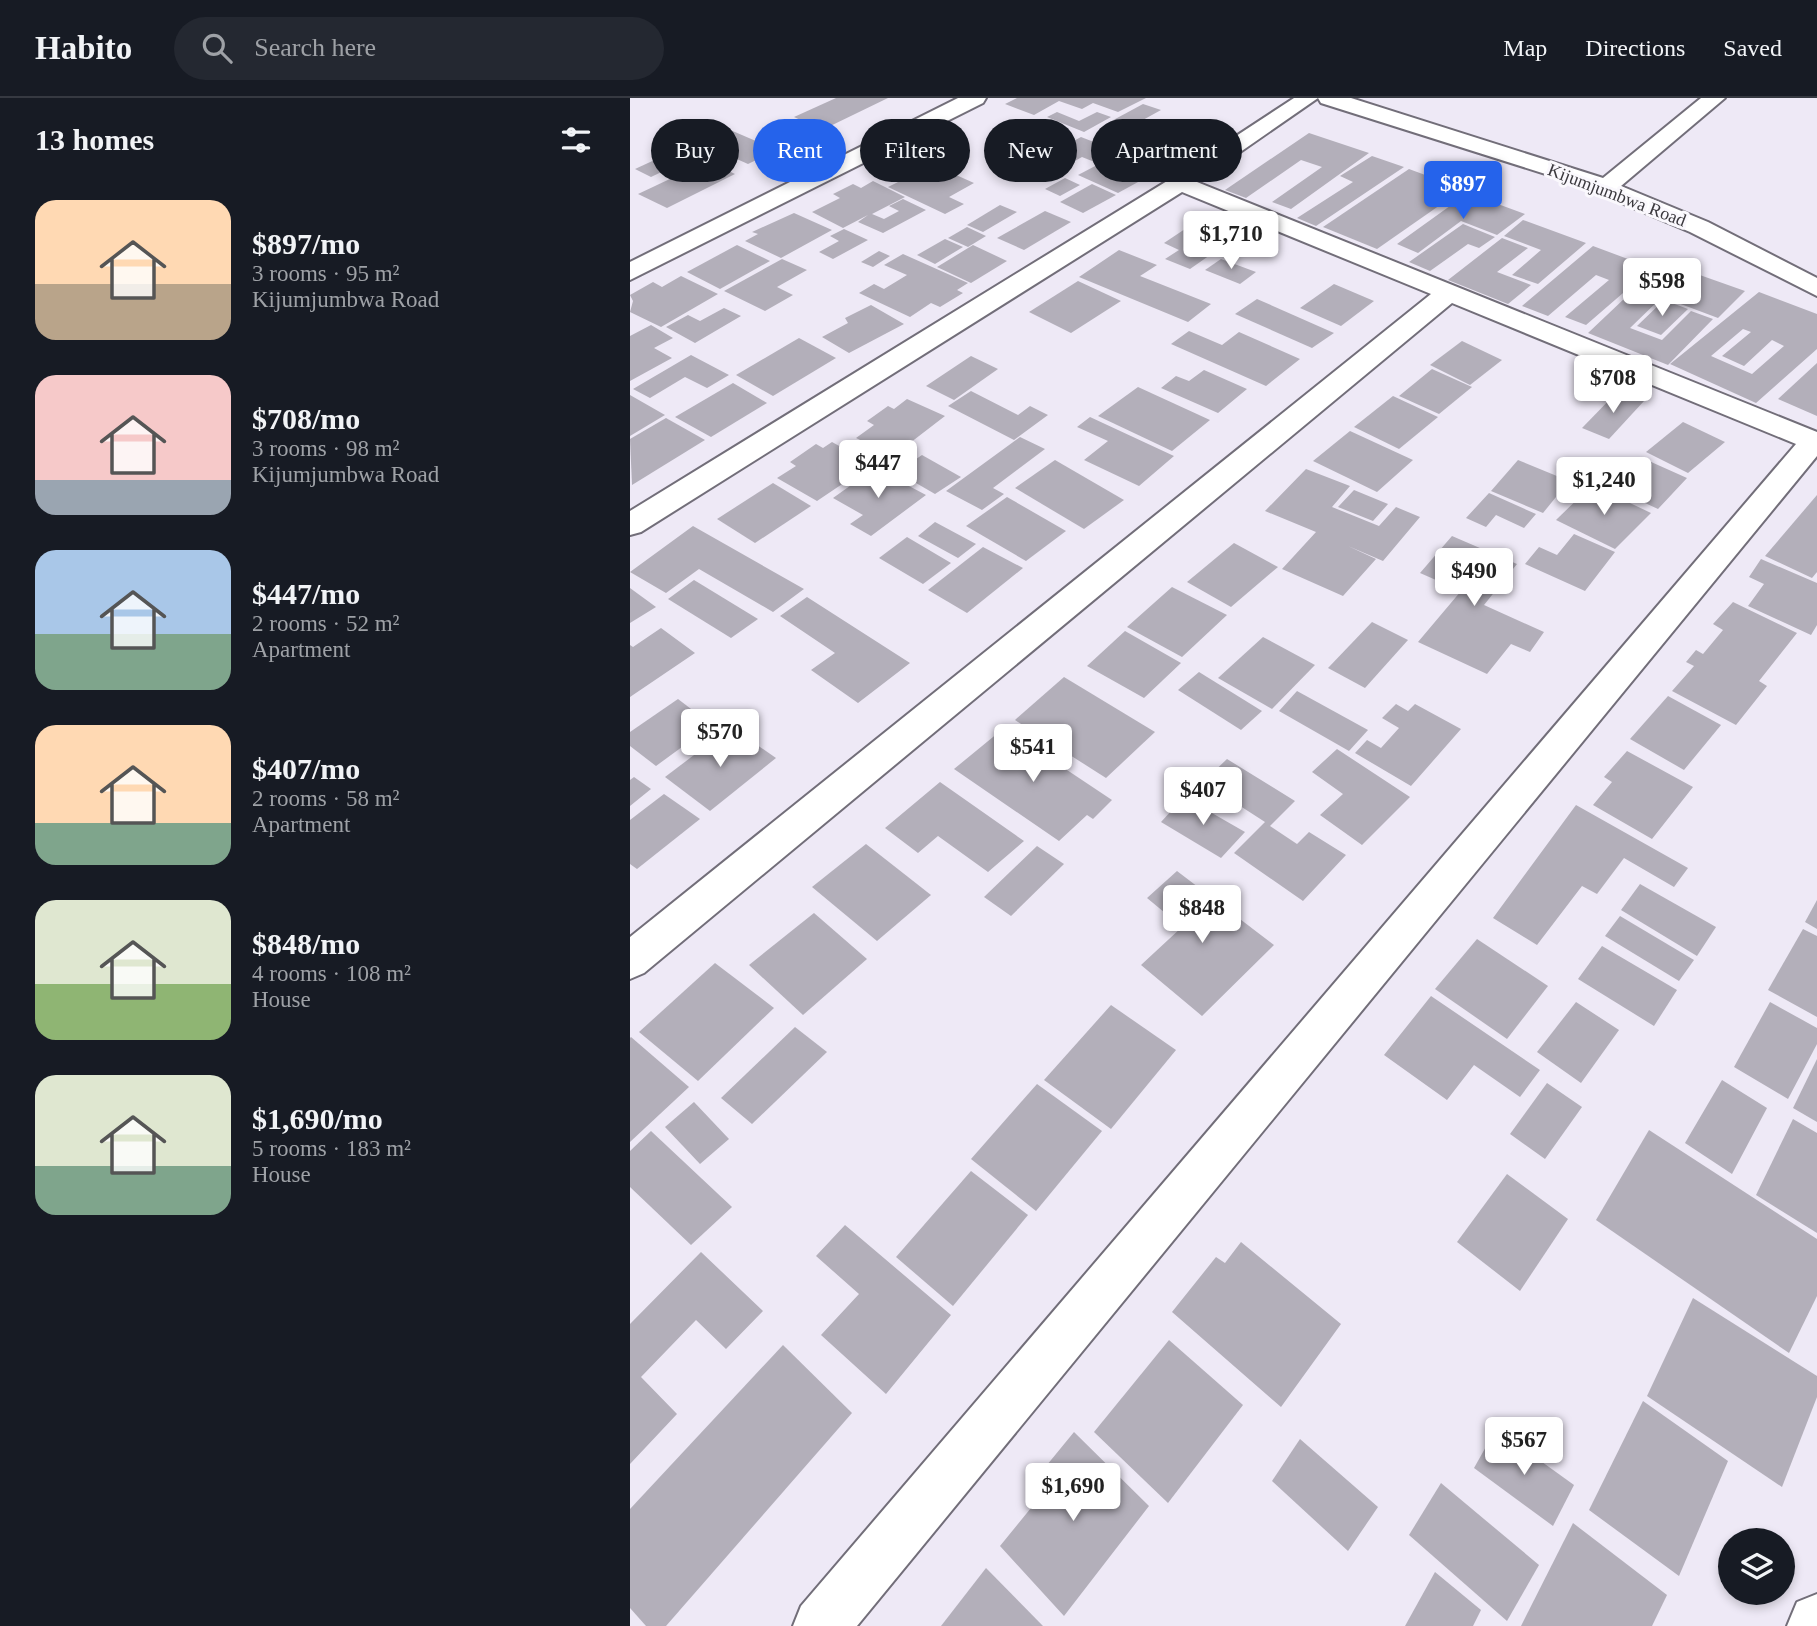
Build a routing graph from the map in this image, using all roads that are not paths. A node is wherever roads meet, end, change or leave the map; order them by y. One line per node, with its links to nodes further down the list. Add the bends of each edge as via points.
1 (975, 98): 9 (street)
2 (1308, 98): 7 (street)
3 (1329, 98): 6 (street, Kijumjumbwa Road)
4 (1414, 98): 6 (street)
5 (1714, 98): 8 (street)
6 (1383, 117): 8 (street, Kijumjumbwa Road)
7 (1180, 183): 11 (street); 13 (street)
8 (1605, 188): 10 (street, Kijumjumbwa Road, via 1699,227)
9 (630, 272)
10 (1817, 288)
11 (1447, 294): 12 (street); 14 (street)
12 (1816, 442): 15 (street)
13 (630, 525)
14 (630, 961)
15 (821, 1626)

